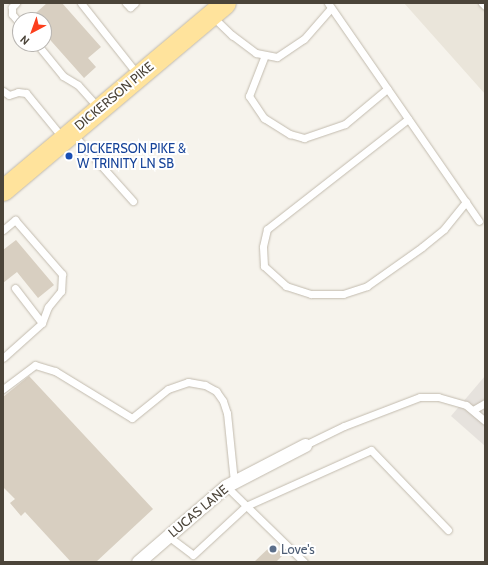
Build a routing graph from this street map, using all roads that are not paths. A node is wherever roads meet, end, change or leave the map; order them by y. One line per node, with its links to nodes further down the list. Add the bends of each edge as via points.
1 (16, 3): 9 (lane, via 12,7)
2 (81, 3): 12 (lane)
3 (126, 3): 4 (lane, via 130,7)
4 (135, 3)
5 (482, 3): 8 (lane)
6 (220, 6): 11 (lane, via 232,35 256,53); 12 (main road, DICKERSON PIKE)
7 (329, 6): 11 (lane, via 304,38 277,57); 13 (lane)
8 (485, 6)
9 (12, 12)
10 (43, 52): 15 (lane, via 63,76 78,85)
11 (265, 55): 13 (lane, via 249,96 264,118 290,134 304,138 345,124)
12 (139, 76): 15 (main road, DICKERSON PIKE)
13 (387, 89): 16 (lane)
14 (3, 91): 17 (lane, via 10,95 26,93)
15 (100, 108): 17 (main road, DICKERSON PIKE)
16 (408, 119): 20 (lane); 20 (lane, via 267,229 263,247 264,266 286,286 311,294 343,294 367,286 422,247 444,229)
17 (68, 135): 18 (main road, DICKERSON PIKE); 19 (lane)
18 (3, 190)
19 (133, 201)
20 (466, 202): 21 (lane)
21 (479, 221)
22 (3, 230): 24 (lane, via 15,220 62,274 61,291 48,307)
23 (15, 288): 24 (lane)
24 (42, 323): 25 (lane)
25 (3, 358)
26 (3, 390): 31 (lane, via 35,365 55,371 132,418 168,389 188,382 205,385 216,391 227,413)
27 (485, 403): 28 (lane)
28 (473, 410): 29 (lane); 30 (lane, via 466,405 438,397 420,397 344,426)
29 (485, 421)
30 (305, 445): 31 (street, LUCAS LANE)
31 (230, 484): 32 (lane); 34 (street, LUCAS LANE)
32 (246, 506): 33 (lane, via 370,450); 34 (lane, via 193,555); 36 (lane)
33 (448, 530)
34 (168, 536): 35 (street, LUCAS LANE)
35 (138, 562)
36 (304, 562)

